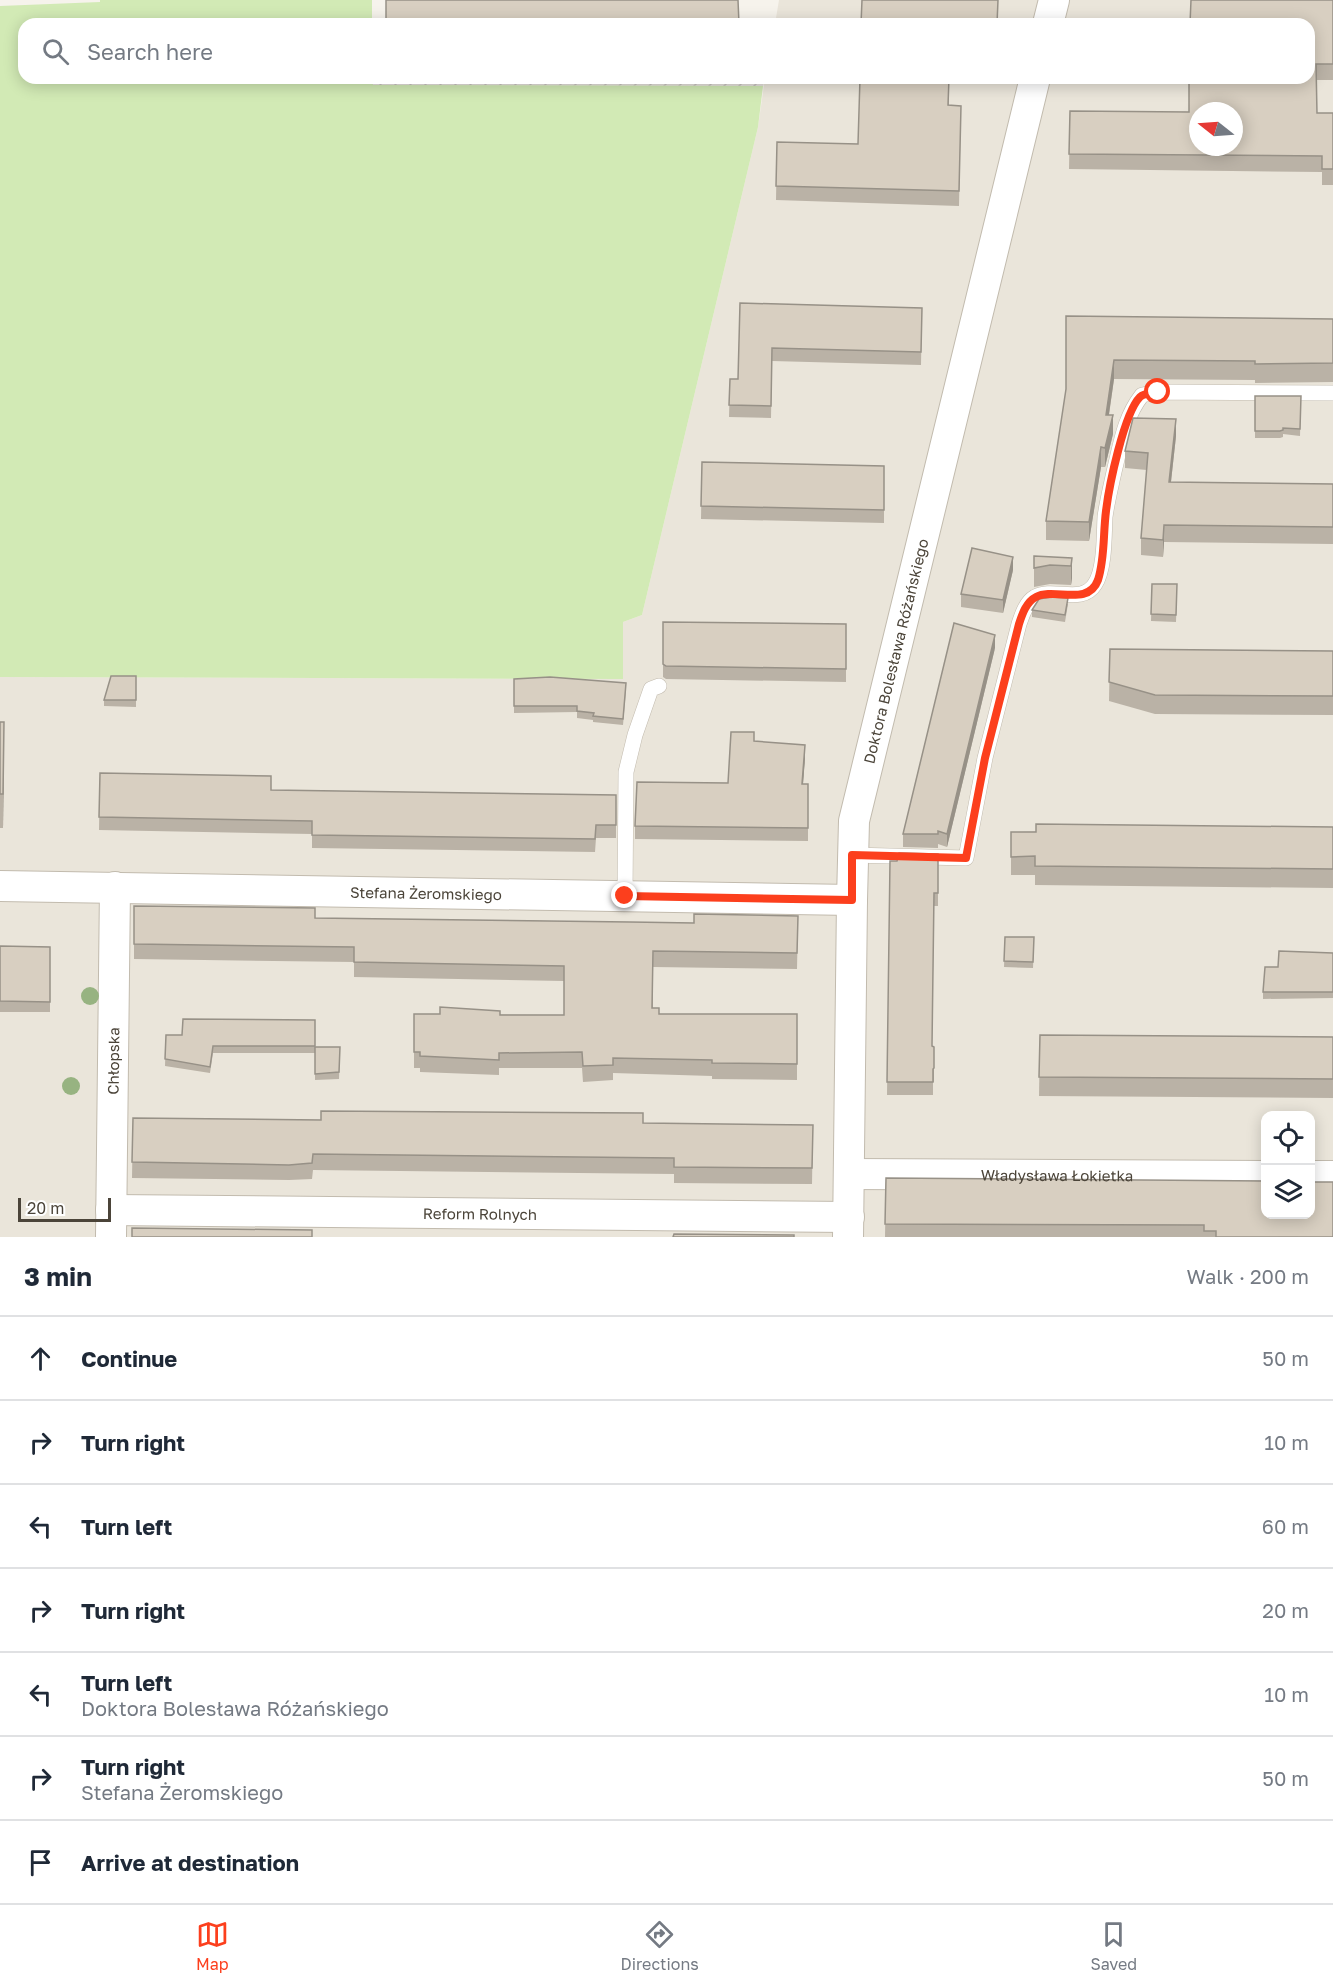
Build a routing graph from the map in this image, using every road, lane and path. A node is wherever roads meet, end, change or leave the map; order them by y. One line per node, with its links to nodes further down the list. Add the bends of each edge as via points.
1 (1054, 0): 2 (street)
2 (1050, 18)
3 (1034, 84): 6 (street, Doktora Bolesława Różańskiego, via 860,794)
4 (1333, 393): 6 (lane, via 1142,395 1125,424 1106,510 1097,582 1092,590 1080,595 1034,598 1019,624 985,758 966,858)
5 (659, 686): 9 (lane, via 651,689 626,772)
6 (852, 855): 10 (street, Doktora Bolesława Różańskiego)
7 (0, 886): 8 (street, Stefana Żeromskiego)
8 (115, 888): 9 (street, Stefana Żeromskiego); 15 (street, Chłopska)
9 (625, 896): 10 (street, Stefana Żeromskiego)
10 (852, 900): 11 (street, Doktora Bolesława Różańskiego)
11 (849, 1174): 12 (street, Władysława Łokietka); 16 (street, Doktora Bolesława Różańskiego)
12 (1261, 1176)
13 (1315, 1176): 14 (street)
14 (1333, 1176)
15 (111, 1224): 16 (street, Reform Rolnych)
16 (849, 1227)

